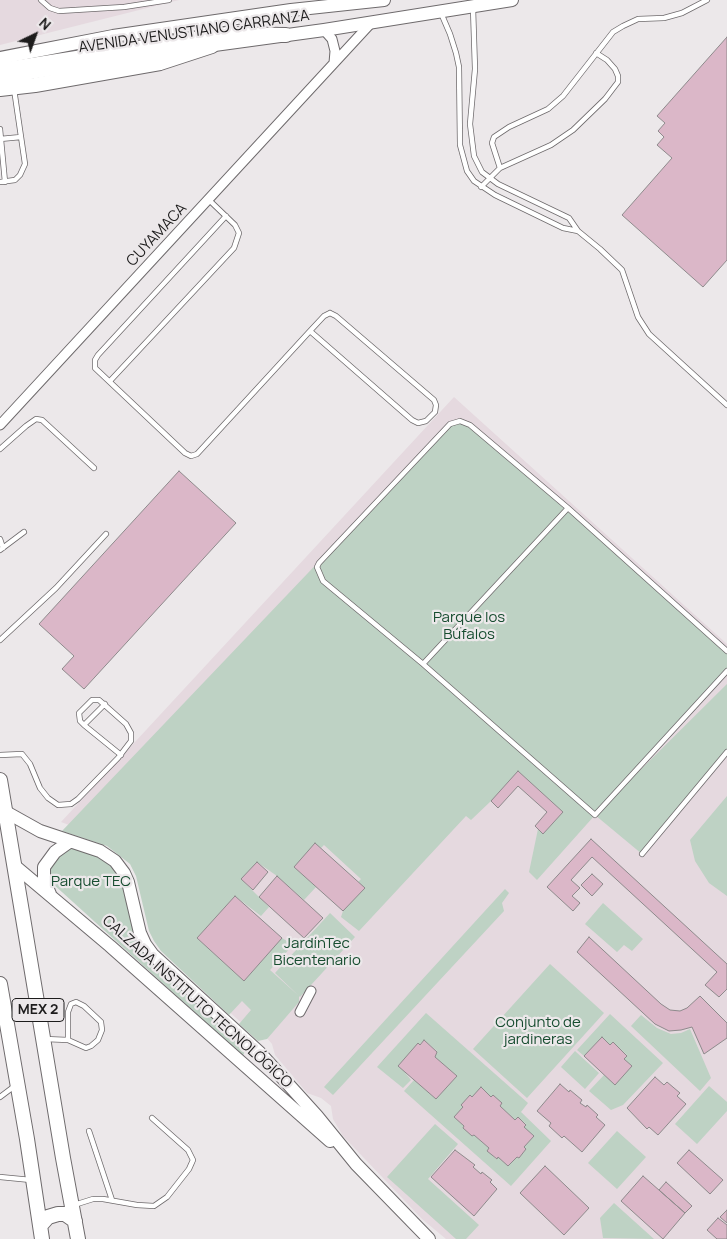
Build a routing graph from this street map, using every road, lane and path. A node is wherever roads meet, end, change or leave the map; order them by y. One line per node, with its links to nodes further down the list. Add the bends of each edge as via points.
1 (42, 0): 2 (lane, via 59,11)
2 (169, 0)
3 (384, 0): 13 (street, AVENIDA VENUSTIANO CARRANZA, via 113,36)
4 (512, 0): 6 (street, AVENIDA VENUSTIANO CARRANZA)
5 (707, 0): 12 (lane, via 682,13 664,18 638,19 623,26 613,32)
6 (473, 7): 7 (street, AVENIDA VENUSTIANO CARRANZA); 22 (lane, via 472,143 478,165)
7 (440, 11): 8 (street, AVENIDA VENUSTIANO CARRANZA); 24 (lane, via 459,67 459,125 463,159 474,182)
8 (372, 22): 9 (street, AVENIDA VENUSTIANO CARRANZA); 14 (street, CUYAMACA)
9 (324, 30): 10 (street, AVENIDA VENUSTIANO CARRANZA); 14 (street, via 332,39)
10 (286, 35): 11 (street, AVENIDA VENUSTIANO CARRANZA); 15 (main road, via 228,34)
11 (212, 46): 16 (street, AVENIDA VENUSTIANO CARRANZA); 17 (main road, via 160,63)
12 (596, 53): 21 (lane, via 578,79 548,109 494,137 492,143); 21 (lane, via 607,60 618,76 618,82 605,99 573,130 551,145)
13 (0, 58)
14 (334, 64): 25 (street, CUYAMACA)
15 (0, 70)
16 (0, 78)
17 (7, 88): 19 (lane)
18 (0, 129): 20 (lane)
19 (21, 137): 20 (lane); 23 (lane, via 25,164 15,180)
20 (1, 139): 23 (lane)
21 (500, 168): 22 (lane)
22 (489, 179): 24 (lane); 27 (lane, via 569,218)
23 (3, 182)
24 (481, 187): 27 (lane, via 563,228)
25 (208, 199): 26 (lane); 31 (street, CUYAMACA)
26 (226, 216): 29 (lane, via 239,233 234,248); 29 (lane, via 98,355 95,368)
27 (578, 231): 30 (lane, via 622,270 638,317 649,334)
28 (310, 331): 28 (lane, via 412,420 418,423 426,421 435,412 434,400 336,316 330,313 324,316); 29 (lane, via 198,454 191,456)
29 (110, 381)
30 (727, 405)
31 (0, 425)
32 (0, 449): 33 (lane, via 36,419 42,420)
33 (94, 468)
34 (568, 508): 40 (lane); 41 (lane); 41 (lane, via 470,425 460,421 450,424 319,563 316,567 323,581)
35 (24, 532): 38 (lane)
36 (106, 534): 39 (lane, via 56,588)
37 (0, 539): 38 (lane)
38 (1, 549)
39 (0, 640)
40 (727, 651)
41 (423, 664): 42 (lane, via 595,814)
42 (727, 671)
43 (105, 704): 44 (lane); 44 (lane, via 95,699 89,702 79,713); 46 (lane, via 131,733 131,740)
44 (84, 725): 46 (lane)
45 (727, 752): 52 (lane)
46 (120, 755): 47 (lane, via 78,799 65,806 48,798 22,754)
47 (0, 756)
48 (0, 780): 49 (main road, MEX 2)
49 (6, 812): 50 (street, CALZADA INSTITUTO TECNOLÓGICO, via 40,831); 53 (main road, MEX 2)
50 (69, 842): 54 (street, via 54,852 44,867 44,880); 60 (street, CALZADA INSTITUTO TECNOLÓGICO, via 100,851 115,861 128,882 140,933 149,950)
51 (0, 851): 53 (main road)
52 (642, 854)
53 (15, 866): 54 (street, CALZADA INSTITUTO TECNOLÓGICO); 58 (main road, MEX 2)
54 (50, 895): 61 (street, CALZADA INSTITUTO TECNOLÓGICO)
55 (0, 984): 62 (main road, MEX 2)
56 (311, 991): 57 (street)
57 (300, 1012)
58 (43, 1040): 59 (lane); 70 (main road, MEX 2)
59 (68, 1040): 59 (lane, via 88,1048 98,1040 102,1030 96,1017 76,1002 71,1004 68,1012)
60 (254, 1046): 61 (street, via 251,1056); 66 (street, CALZADA INSTITUTO TECNOLÓGICO)
61 (240, 1062): 66 (street, CALZADA INSTITUTO TECNOLÓGICO)
62 (18, 1084): 63 (lane); 68 (main road, MEX 2)
63 (0, 1097)
64 (152, 1118): 69 (lane, via 188,1150 192,1164 167,1197 154,1206 136,1206)
65 (89, 1131): 69 (lane)
66 (356, 1164): 74 (street, CALZADA INSTITUTO TECNOLÓGICO)
67 (0, 1176): 68 (lane)
68 (33, 1180): 72 (main road, MEX 2)
69 (112, 1200): 70 (lane, via 93,1199)
70 (72, 1206): 71 (main road, MEX 2)
71 (75, 1221): 72 (main road, via 65,1214 48,1217); 73 (main road, MEX 2)
72 (41, 1233)
73 (78, 1239)
74 (428, 1239)

